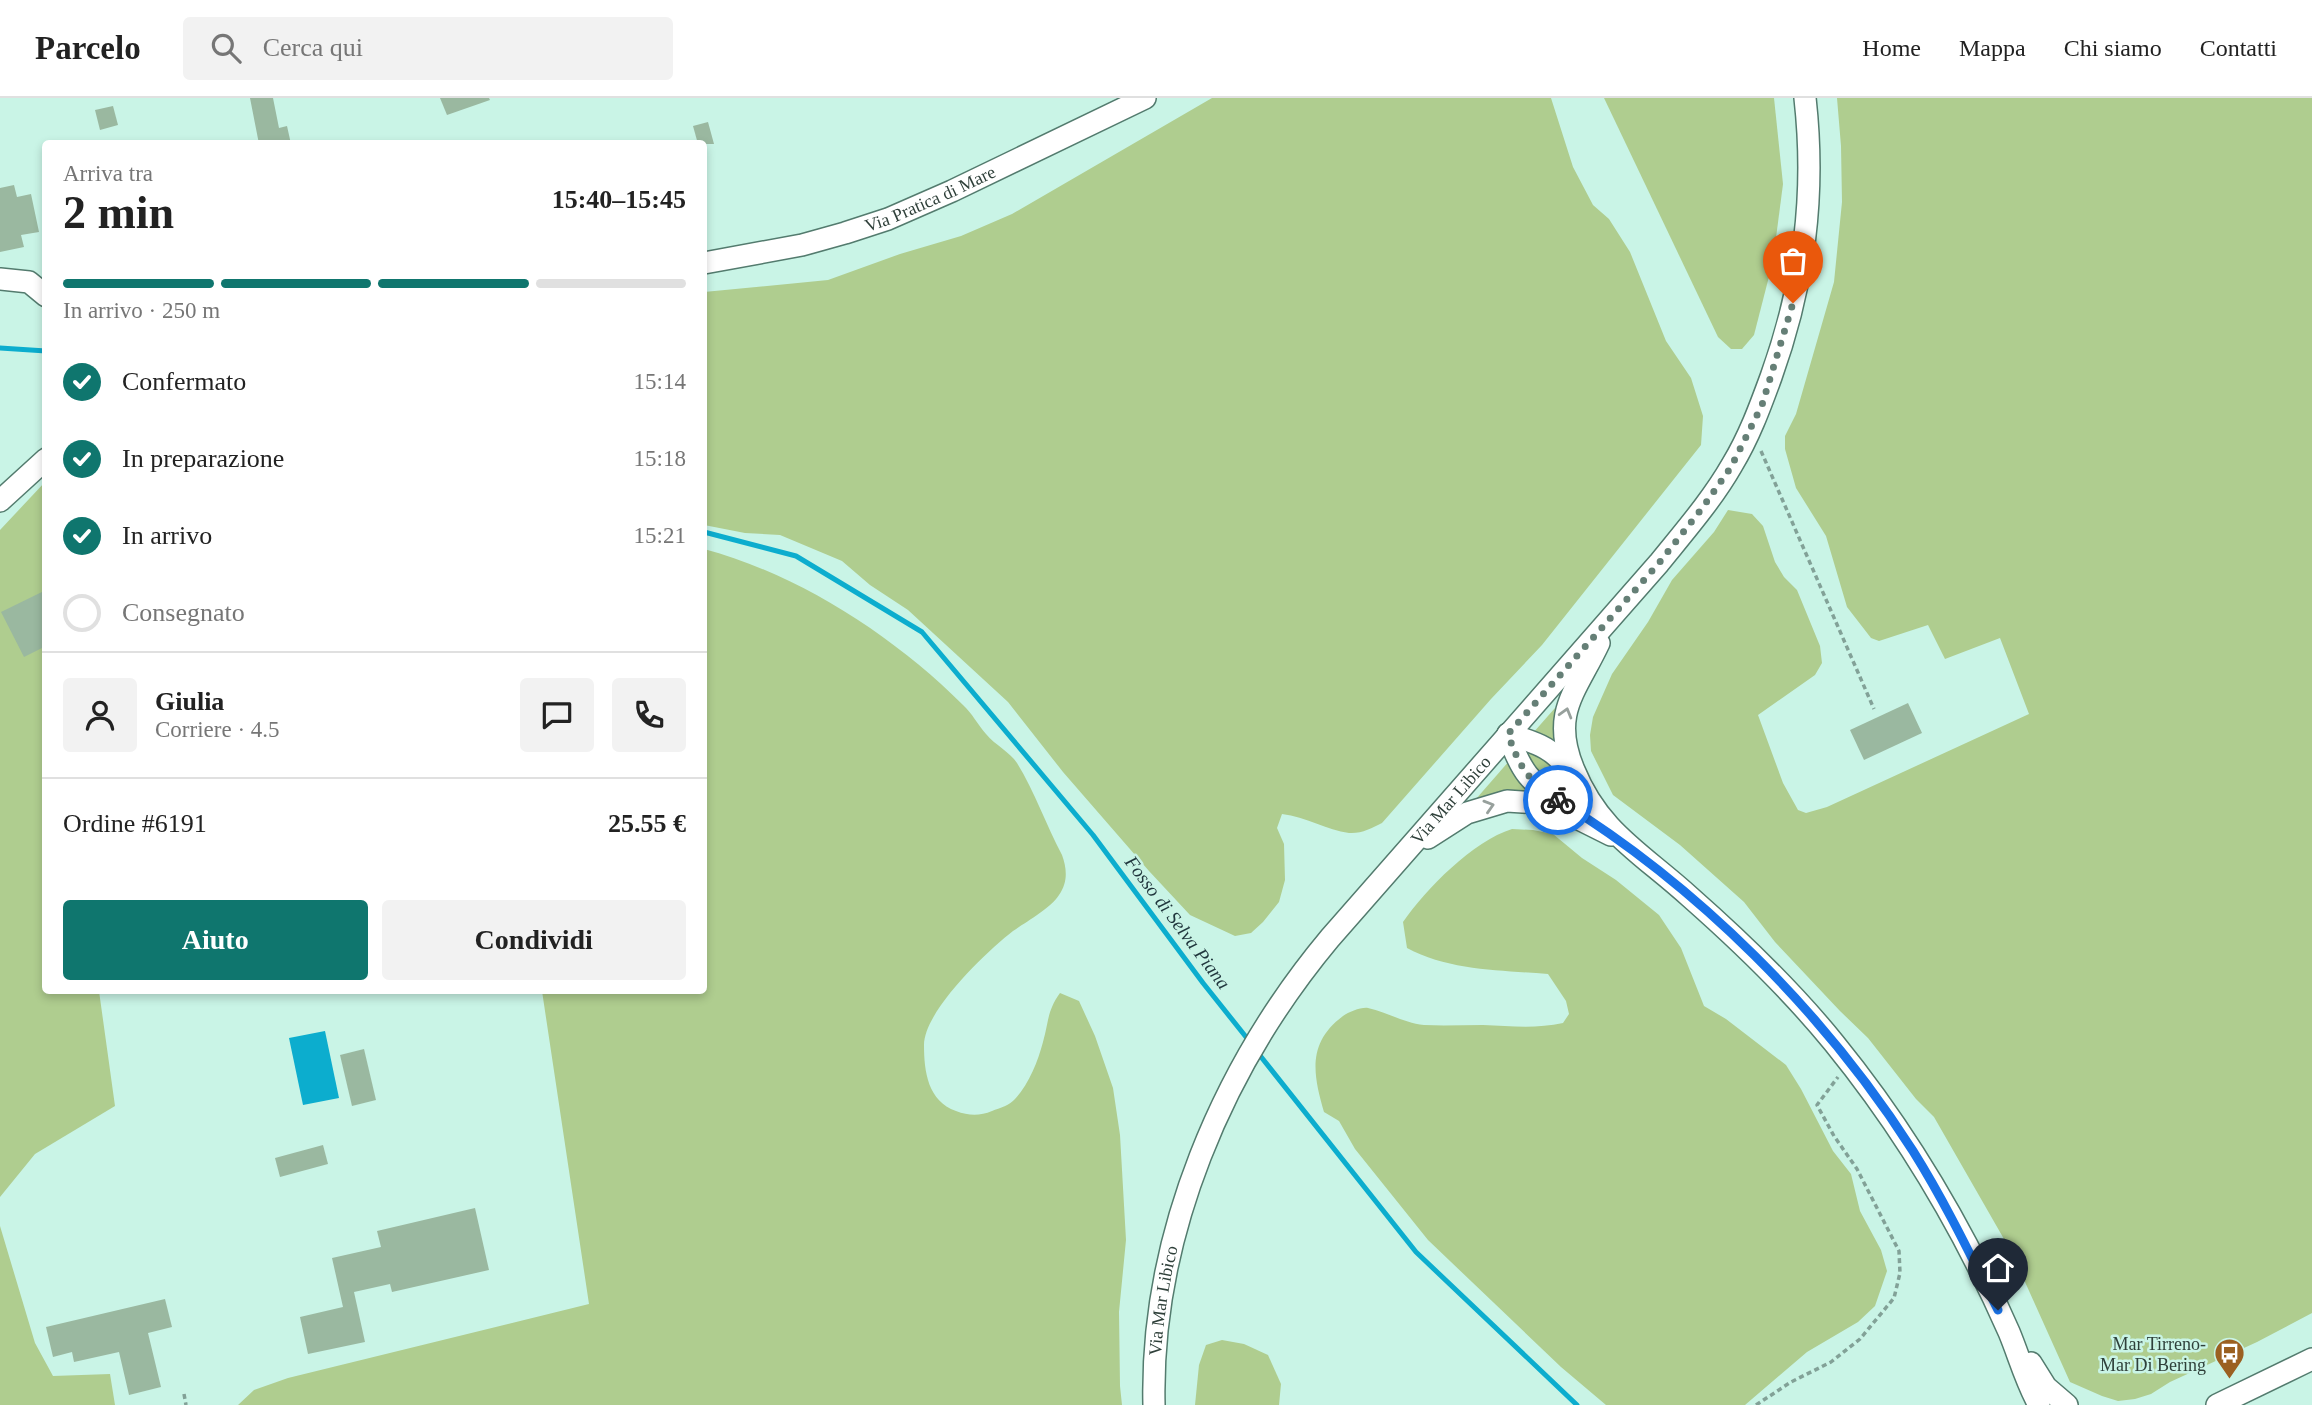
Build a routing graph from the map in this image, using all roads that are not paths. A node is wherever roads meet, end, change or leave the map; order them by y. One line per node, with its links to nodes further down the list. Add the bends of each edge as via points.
1 (1145, 98): 3 (street, Via Pratica di Mare, via 888,219 802,245)
2 (1805, 98): 8 (street, Via Mar Libico, via 1810,161 1807,230 1793,303 1762,405 1731,467 1703,507)
3 (707, 262)
4 (0, 279): 5 (street, via 29,282)
5 (42, 293)
6 (42, 463): 7 (street)
7 (0, 500)
8 (1609, 622): 9 (street, Via Mar Libico); 10 (street, one-way to 8, via 1582,789 1563,724 1572,693)
9 (1508, 734): 10 (street, via 1527,776); 10 (street, via 1555,753 1574,785); 11 (street, Via Mar Libico)
10 (1619, 839): 11 (street, one-way to 10, via 1467,813 1507,801 1557,808); 12 (street, via 1689,896 1773,976 1847,1060 1931,1182)
11 (1409, 851): 15 (street, Via Mar Libico, via 1289,990 1240,1070 1200,1160 1174,1237 1159,1314)
12 (2009, 1332): 16 (street); 17 (street, via 2046,1387)
13 (2312, 1359): 14 (street)
14 (2221, 1404)
15 (1154, 1405)
16 (2039, 1405)
17 (2067, 1405)

